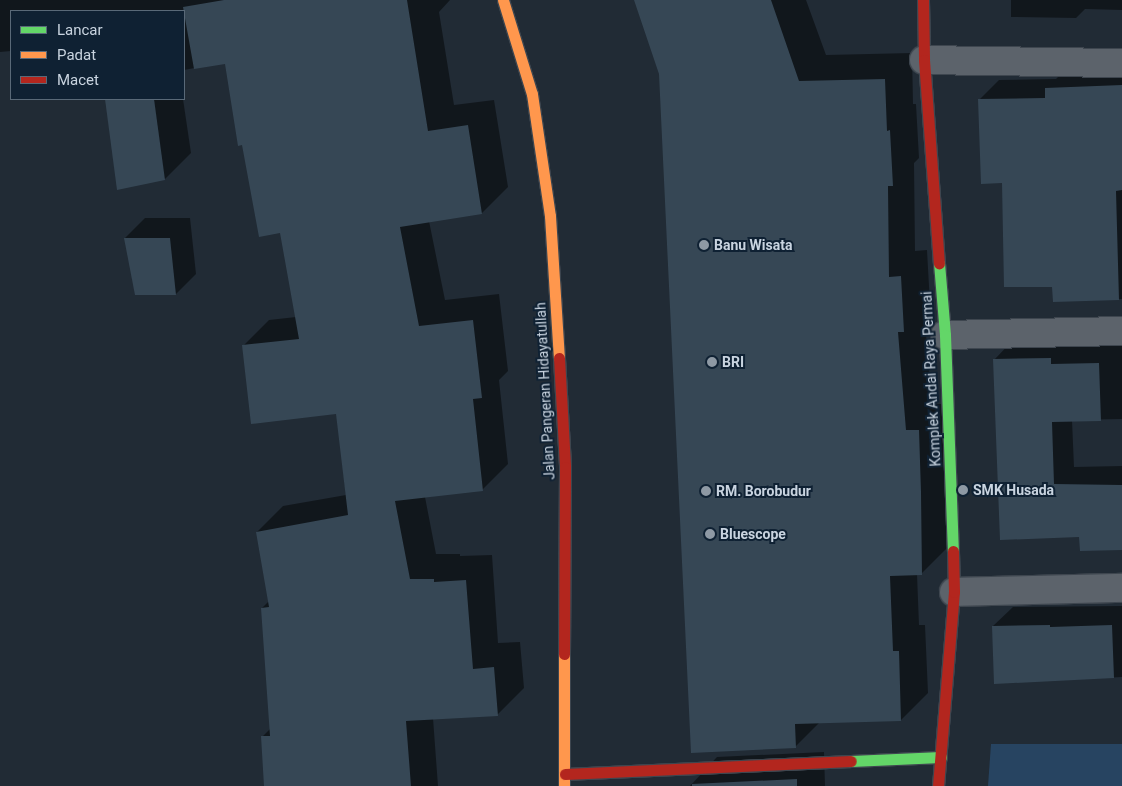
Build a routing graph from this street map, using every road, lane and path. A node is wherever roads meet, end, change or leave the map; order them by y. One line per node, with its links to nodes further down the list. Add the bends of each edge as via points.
1 (503, 0): 11 (street, Jalan Pangeran Hidayatullah, via 532,94 550,216 565,467)
2 (923, 0): 3 (street, Komplek Andai Raya Permai)
3 (924, 60): 4 (street); 6 (street, Komplek Andai Raya Permai)
4 (1122, 63)
5 (1122, 330): 6 (street)
6 (945, 335): 8 (street, Komplek Andai Raya Permai)
7 (1122, 588): 8 (street)
8 (954, 592): 9 (street, Komplek Andai Raya Permai)
9 (941, 757): 10 (street); 14 (street, Komplek Andai Raya Permai)
10 (615, 772): 11 (street); 13 (street)
11 (565, 774): 12 (street, Jalan Pangeran Hidayatullah)
12 (564, 786)
13 (615, 786)
14 (938, 786)

